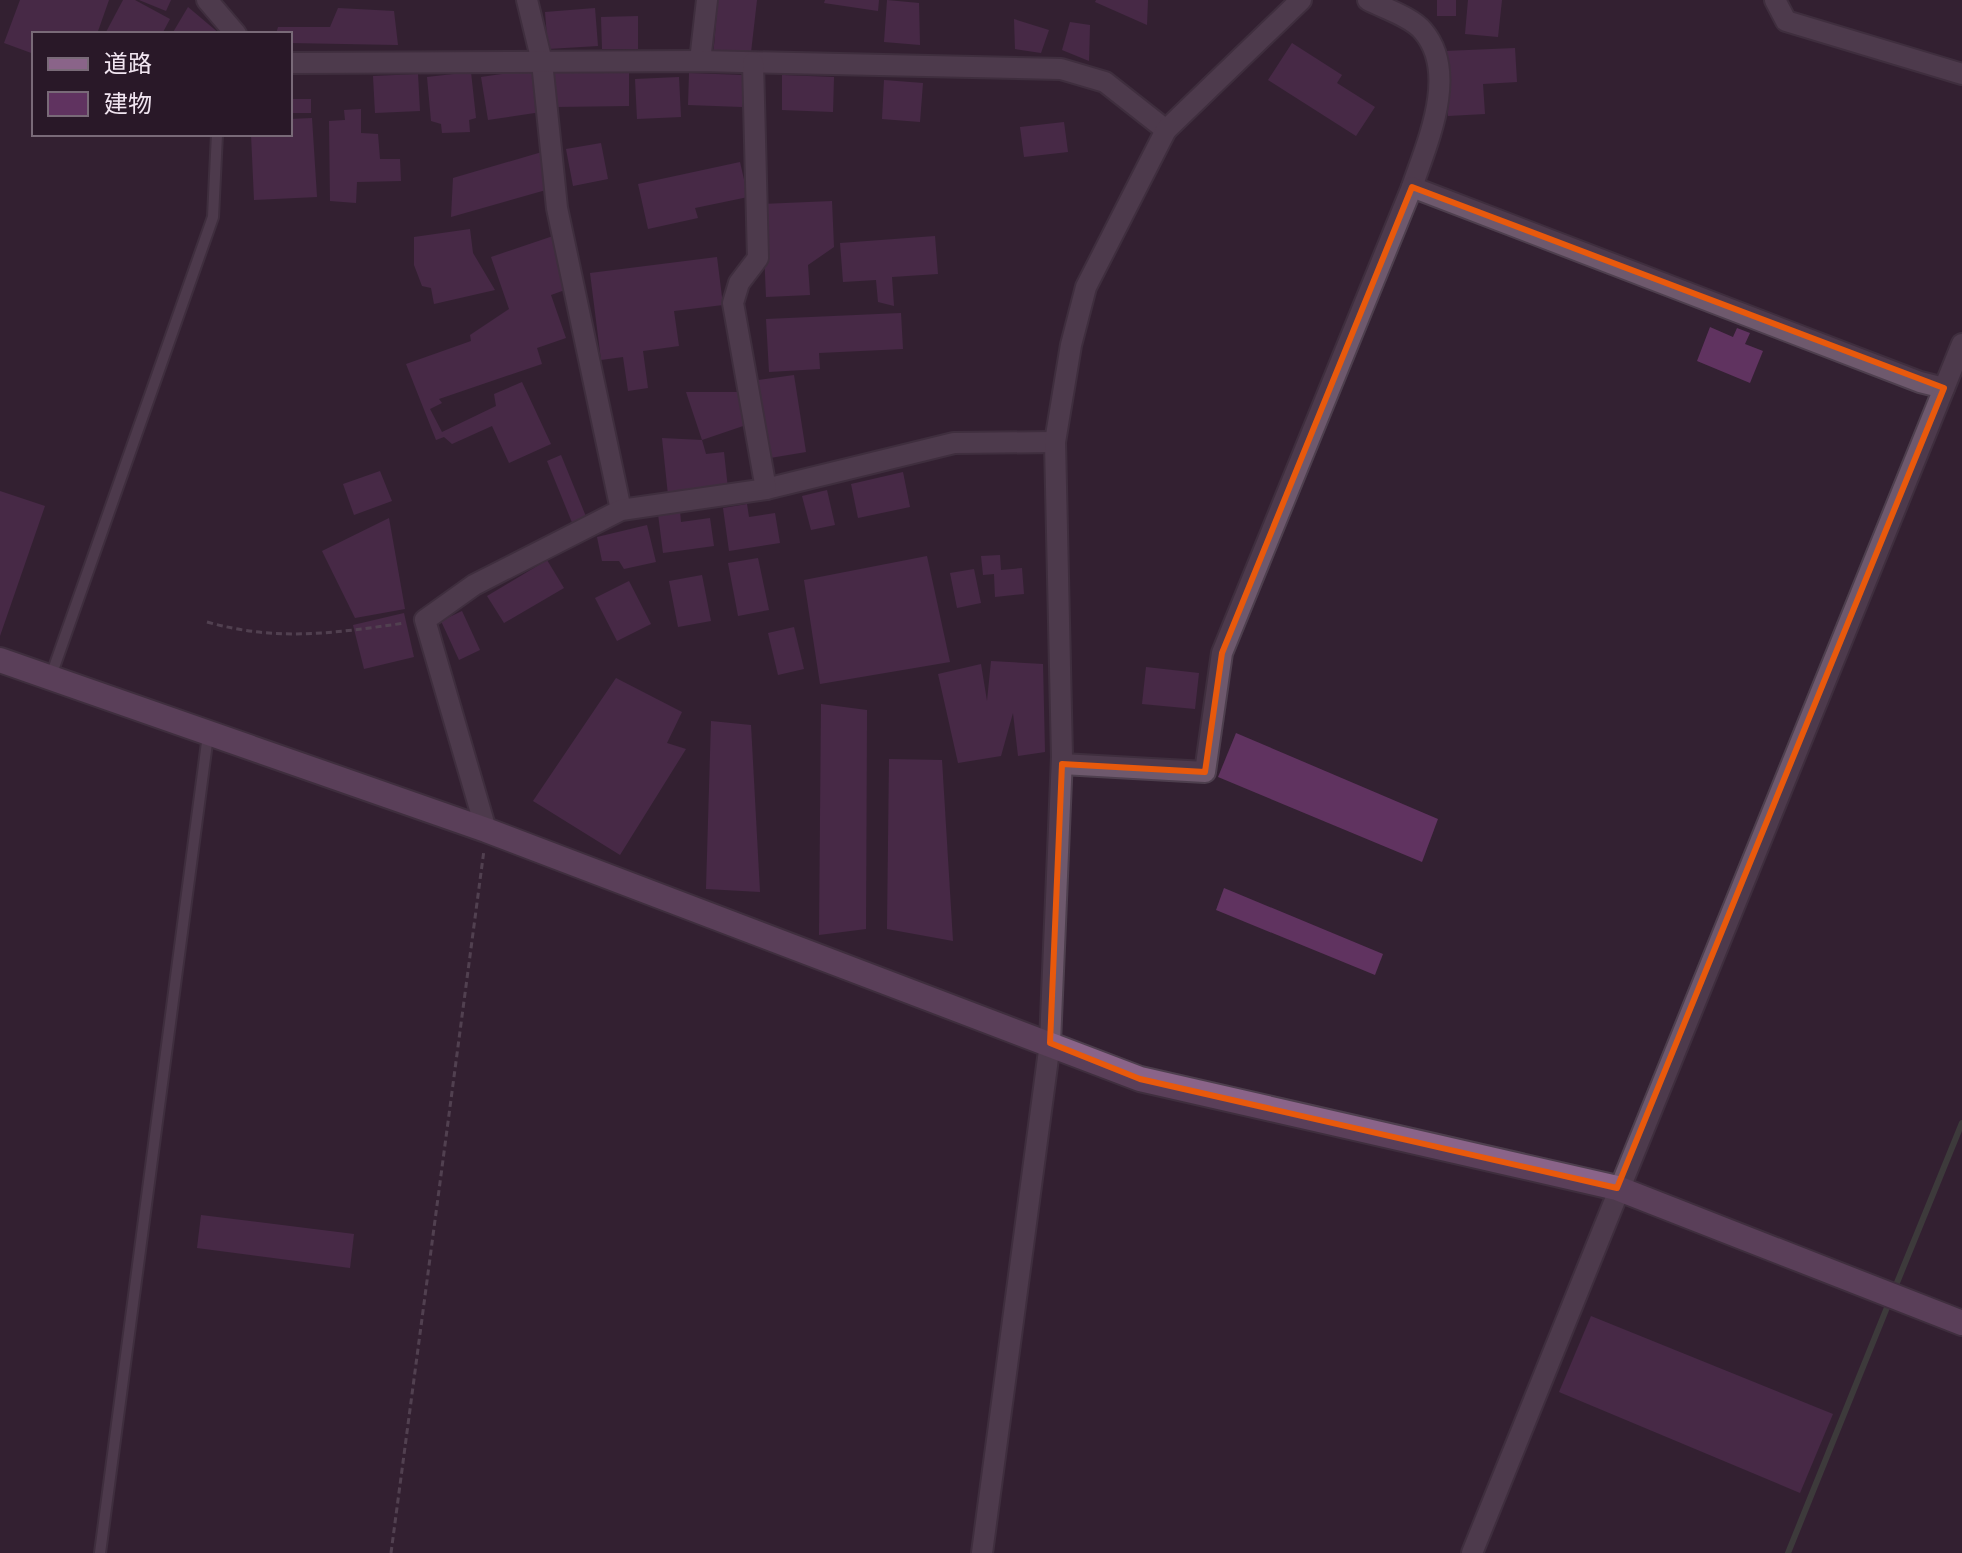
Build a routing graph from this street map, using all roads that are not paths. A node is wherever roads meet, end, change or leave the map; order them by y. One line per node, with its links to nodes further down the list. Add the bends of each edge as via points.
1 (207, 0): 7 (street)
2 (527, 0): 9 (street)
3 (707, 0): 8 (street)
4 (1301, 0): 13 (street)
5 (1368, 0): 15 (street, via 1423,30 1439,67 1437,116)
6 (1775, 0): 12 (street, via 1786,21)
7 (234, 32)
8 (700, 61): 9 (street); 11 (street)
9 (542, 62): 10 (street); 20 (street, via 557,208)
10 (292, 63)
11 (753, 63): 13 (street, via 1061,69 1105,82); 19 (street, via 758,258 739,283 733,303)
12 (1962, 74)
13 (1166, 130): 18 (street, via 1086,287)
14 (217, 136): 22 (lane, via 213,217)
15 (1412, 187): 17 (street); 24 (street, via 1222,653 1205,772)
16 (1962, 344): 17 (street)
17 (1944, 388): 27 (street)
18 (1055, 442): 19 (street, via 954,443); 24 (street)
19 (766, 489): 20 (street)
20 (621, 510): 25 (street, via 474,585 425,620)
21 (0, 660): 22 (street)
22 (50, 677): 23 (street)
23 (208, 733): 25 (street); 29 (lane)
24 (1062, 764): 26 (street)
25 (486, 830): 26 (street)
26 (1050, 1043): 27 (street, via 1140,1079); 30 (street)
27 (1617, 1188): 28 (street); 31 (street)
28 (1962, 1323)
29 (100, 1553)
30 (982, 1553)
31 (1472, 1553)

